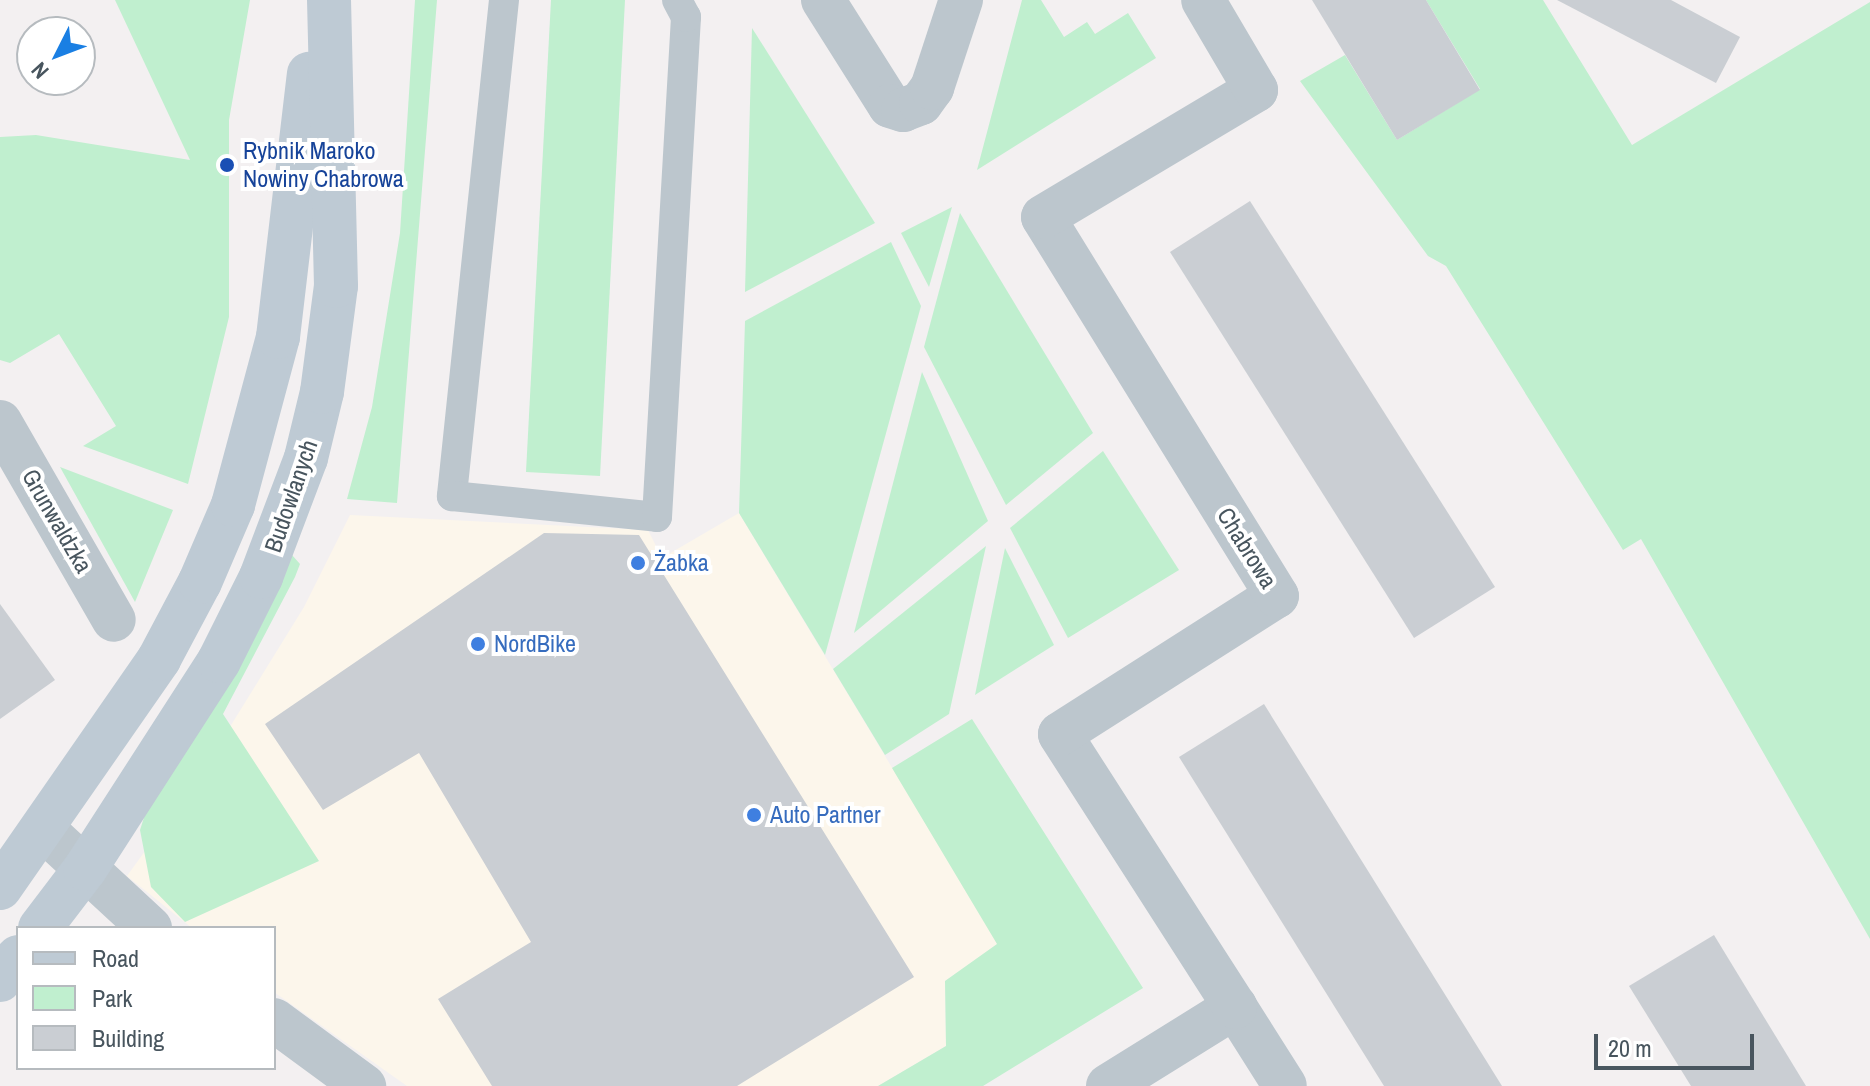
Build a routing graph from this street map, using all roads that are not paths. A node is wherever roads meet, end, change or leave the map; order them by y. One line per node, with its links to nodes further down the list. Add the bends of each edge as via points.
1 (326, 0): 9 (main road, Budowlanych, via 305,93 278,337 237,494 174,634); 10 (main road, Budowlanych, via 336,286 310,446 244,615 190,709)
2 (504, 0): 3 (lane, via 452,496 657,517 686,17)
3 (677, 0)
4 (823, 0): 5 (street, via 890,106 903,110 921,103 932,88)
5 (961, 0)
6 (1203, 0): 16 (street, Chabrowa, via 1256,90 1043,217 1277,596 1060,734)
7 (0, 422): 8 (street, Grunwaldzka)
8 (114, 620)
9 (43, 829): 10 (street); 11 (main road, Budowlanych)
10 (85, 869): 12 (main road, Budowlanych); 13 (street)
11 (0, 888)
12 (42, 926)
13 (148, 926)
14 (16, 960): 15 (main road)
15 (0, 980)
16 (1235, 1007): 19 (street); 20 (street)
17 (276, 1021): 18 (street)
18 (364, 1086)
19 (1108, 1086)
20 (1285, 1086)

